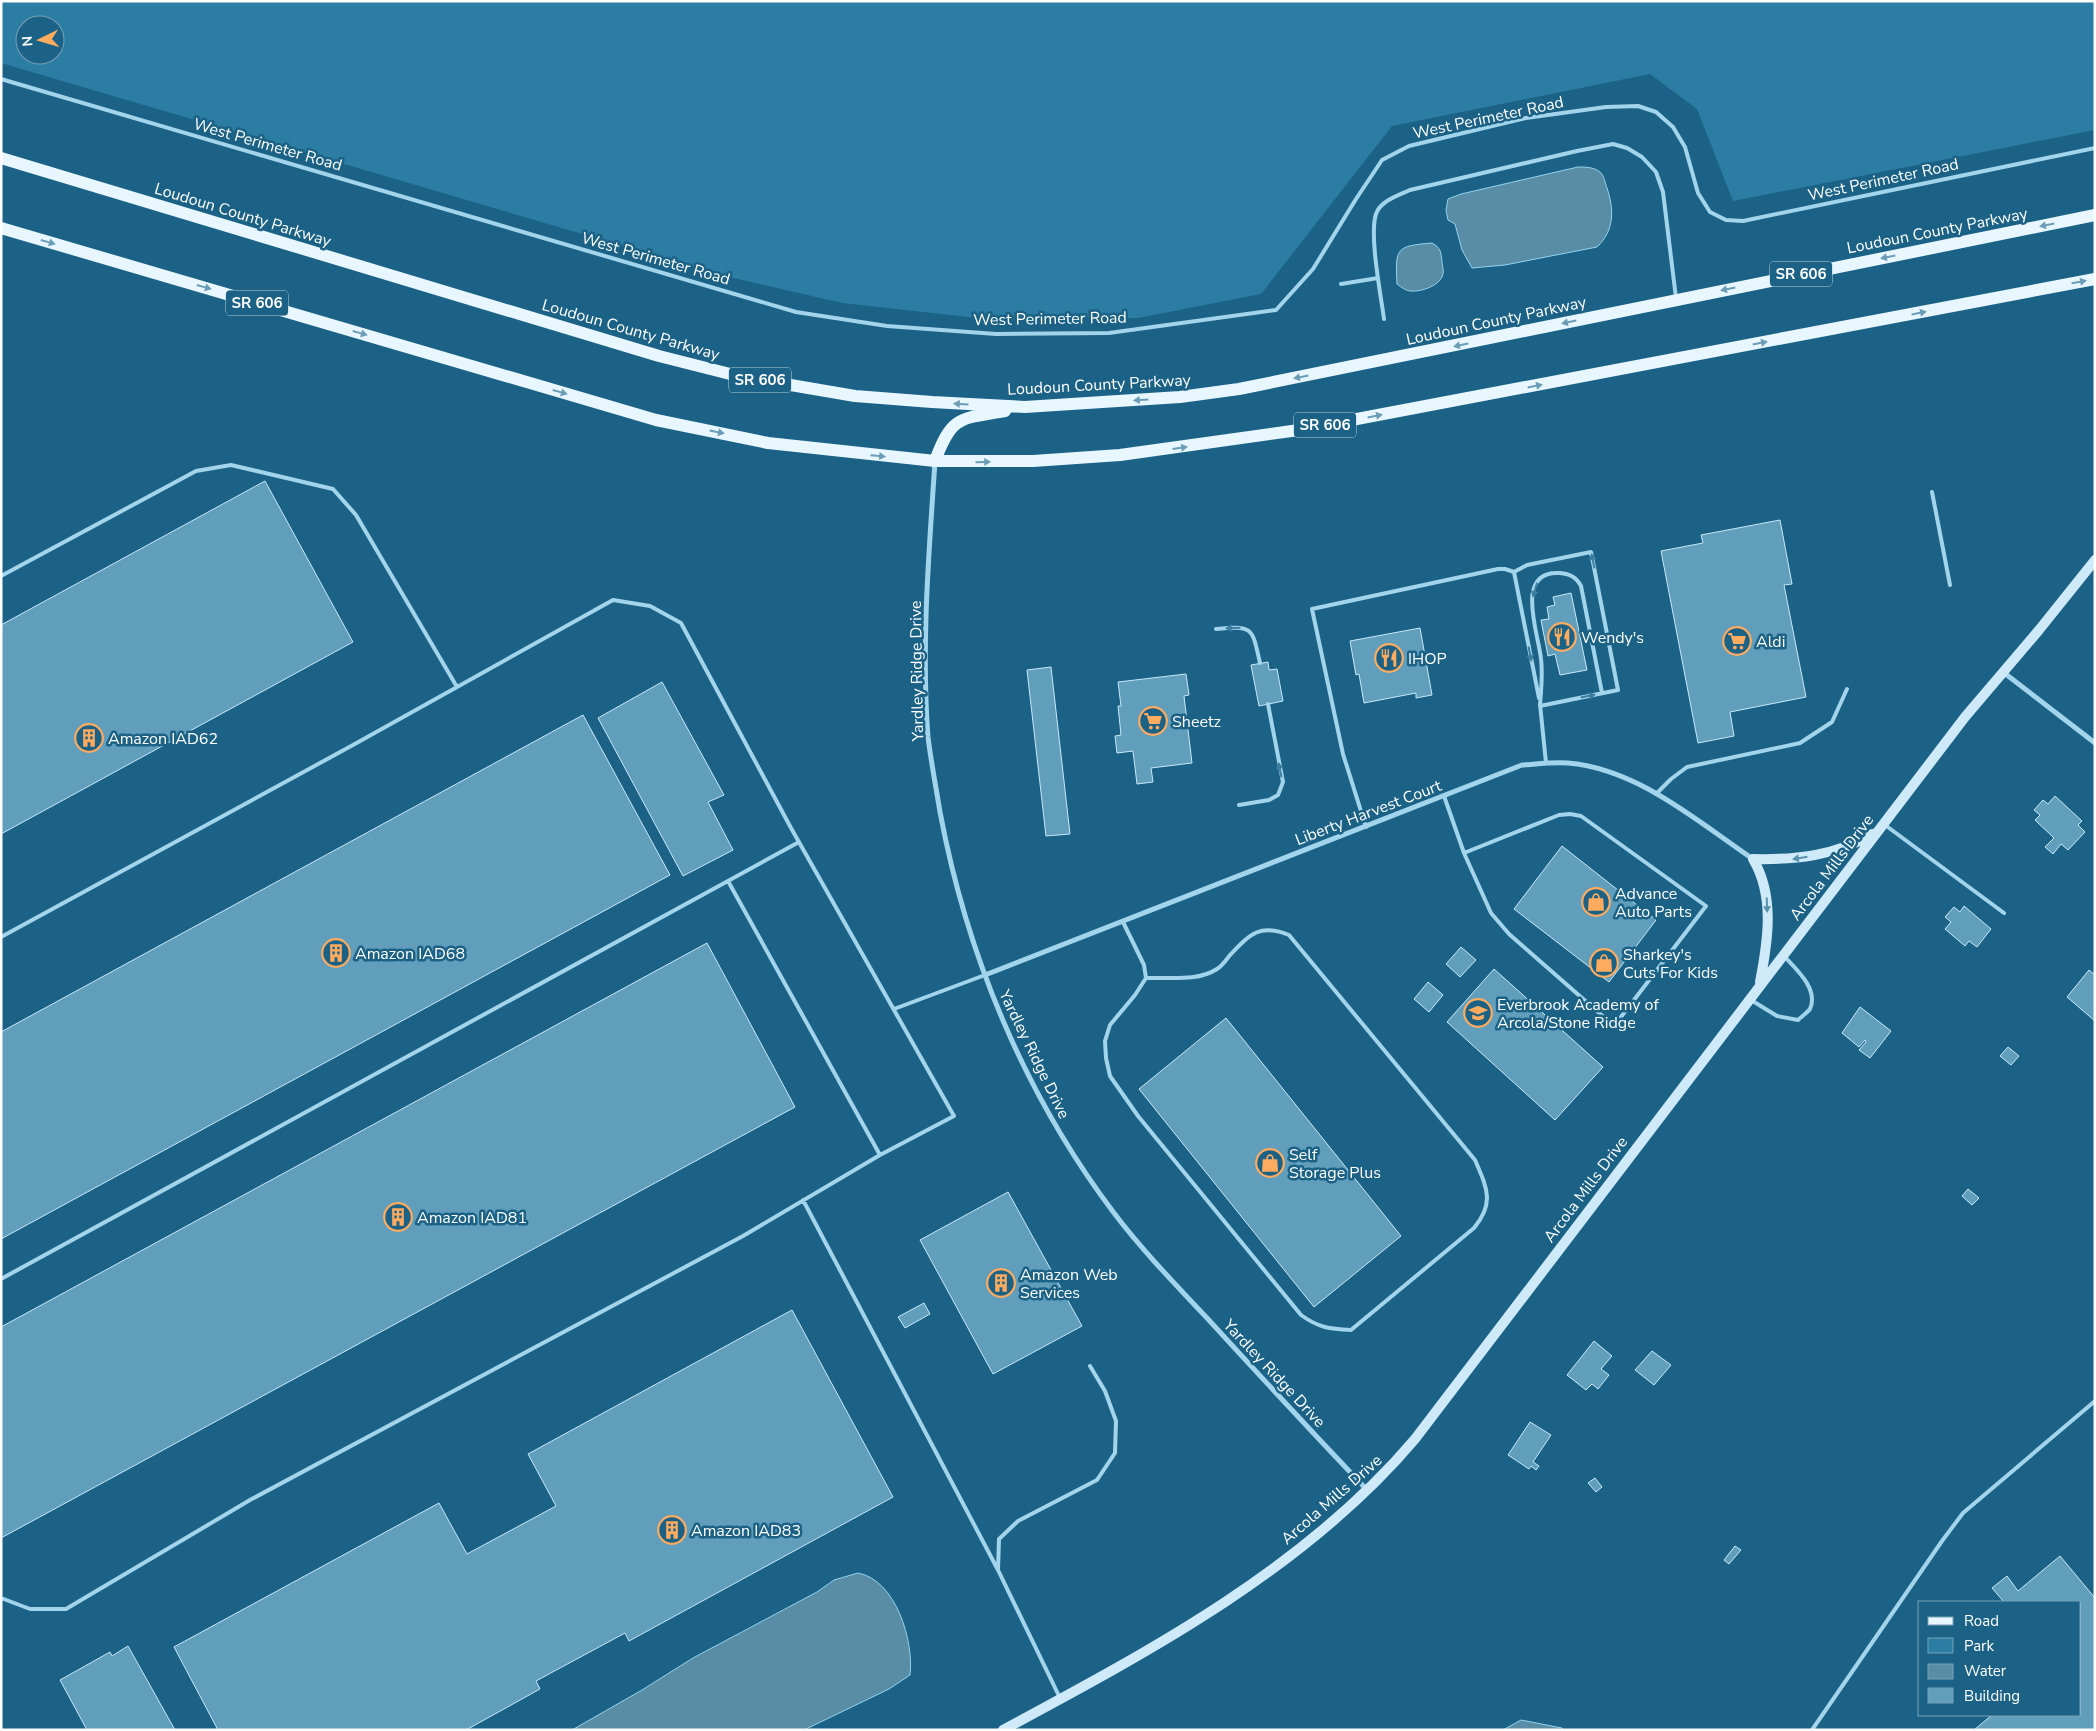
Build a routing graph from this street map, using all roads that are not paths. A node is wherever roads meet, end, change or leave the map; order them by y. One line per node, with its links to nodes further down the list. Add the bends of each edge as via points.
1 (1, 80): 2 (lane, West Perimeter Road, via 796,312 887,326 996,334 1110,333 1276,310 1312,269 1382,160 1409,146 1526,118 1606,107 1638,106 1656,112 1673,127 1685,147 1698,193 1710,212 1726,220 1743,221)
2 (2095, 148)
3 (1, 158): 11 (main road, Loudoun County Parkway / SR 606, one-way to 3, via 855,396 738,376 659,356)
4 (2095, 215): 9 (main road, Loudoun County Parkway / SR 606, one-way to 9)
5 (1, 228): 12 (main road, SR 606, one-way to 12, via 656,420 768,443)
6 (1378, 278): 8 (lane); 9 (lane, via 1374,231 1376,213 1389,199 1410,190 1613,144 1642,157 1656,172 1663,192); 10 (lane)
7 (2095, 279): 12 (main road, SR 606, one-way to 7, via 1033,461 1120,456 1299,430)
8 (1342, 284)
9 (1676, 299): 11 (main road, Loudoun County Parkway / SR 606, one-way to 11, via 1239,389 1180,397)
10 (1384, 319)
11 (1025, 407): 12 (main road, via 964,419 944,436)
12 (935, 461): 41 (street, Yardley Ridge Drive, via 924,648 929,740 946,845 967,924)
13 (1932, 492): 17 (lane)
14 (2095, 560): 20 (street, Arcola Mills Drive)
15 (1514, 572): 23 (lane, one-way to 15, via 1618,690 1592,552 1527,565); 25 (lane, one-way to 25); 31 (lane, via 1498,569 1312,609 1343,754)
16 (1, 576): 21 (lane, via 196,471 231,465 281,476 333,489 356,516)
17 (1950, 585)
18 (1216, 629): 19 (lane, one-way to 18, via 1253,635 1246,628)
19 (1260, 663)
20 (2003, 672): 26 (street); 32 (street, Arcola Mills Drive)
21 (457, 686): 33 (lane, via 613,600 650,606 681,623); 39 (lane)
22 (1847, 690): 28 (lane, via 1832,722 1800,743 1688,767 1671,778)
23 (1602, 693): 25 (lane, one-way to 23); 25 (lane, one-way to 25, via 1581,586 1577,578 1569,574 1549,574 1535,585 1532,604 1541,660)
24 (1268, 704): 30 (lane, one-way to 24, via 1278,795 1283,782)
25 (1540, 706): 27 (lane)
26 (2095, 743)
27 (1546, 763): 28 (street, Liberty Harvest Court, via 1593,768 1627,779); 29 (street, Liberty Harvest Court, via 1522,765)
28 (1656, 794): 35 (street, Liberty Harvest Court)
29 (1444, 796): 31 (street, Liberty Harvest Court); 34 (lane)
30 (1239, 805)
31 (1366, 826): 38 (street, Liberty Harvest Court)
32 (1881, 827): 35 (street, one-way to 35, via 1846,847 1820,854 1782,860); 37 (lane); 40 (street, Arcola Mills Drive)
33 (799, 842): 36 (lane); 45 (lane)
34 (1464, 854): 34 (lane, via 1490,913 1509,934 1614,1026 1706,906 1581,816 1559,815)
35 (1752, 859): 43 (street, one-way to 43, via 1766,893 1766,941)
36 (728, 881): 46 (lane); 48 (lane)
37 (2004, 914)
38 (1122, 922): 41 (street, Liberty Harvest Court); 42 (lane, via 1144,965)
39 (1, 937)
40 (1783, 955): 43 (street, Arcola Mills Drive); 44 (lane, via 1804,978 1812,999 1809,1010 1798,1020 1777,1016)
41 (985, 975): 45 (lane); 51 (street, Yardley Ridge Drive, via 1024,1067 1082,1168 1114,1213 1150,1256)
42 (1146, 978): 42 (lane, via 1110,1025 1105,1042 1110,1076 1138,1116 1301,1315 1331,1329 1351,1330 1474,1228 1484,1216 1487,1187 1475,1160 1289,935 1275,930 1260,931 1244,940 1218,969 1199,977)
43 (1759, 985): 44 (street, Arcola Mills Drive)
44 (1749, 998): 51 (street, Arcola Mills Drive, via 1415,1439)
45 (894, 1009): 46 (lane, via 954,1116)
46 (880, 1155): 47 (lane)
47 (802, 1200): 52 (lane); 53 (lane, via 743,1236 250,1500 66,1609 30,1609)
48 (1, 1279)
49 (1090, 1366): 52 (lane, via 1105,1391 1116,1421 1116,1453 1097,1480 1018,1521 999,1539)
50 (2095, 1401): 56 (lane, via 1963,1513)
51 (1368, 1490): 54 (street, Arcola Mills Drive, via 1275,1566 1215,1607 1122,1665)
52 (998, 1570): 54 (lane)
53 (1, 1598)
54 (1060, 1698): 55 (street, Arcola Mills Drive)
55 (1003, 1730)
56 (1812, 1730)

